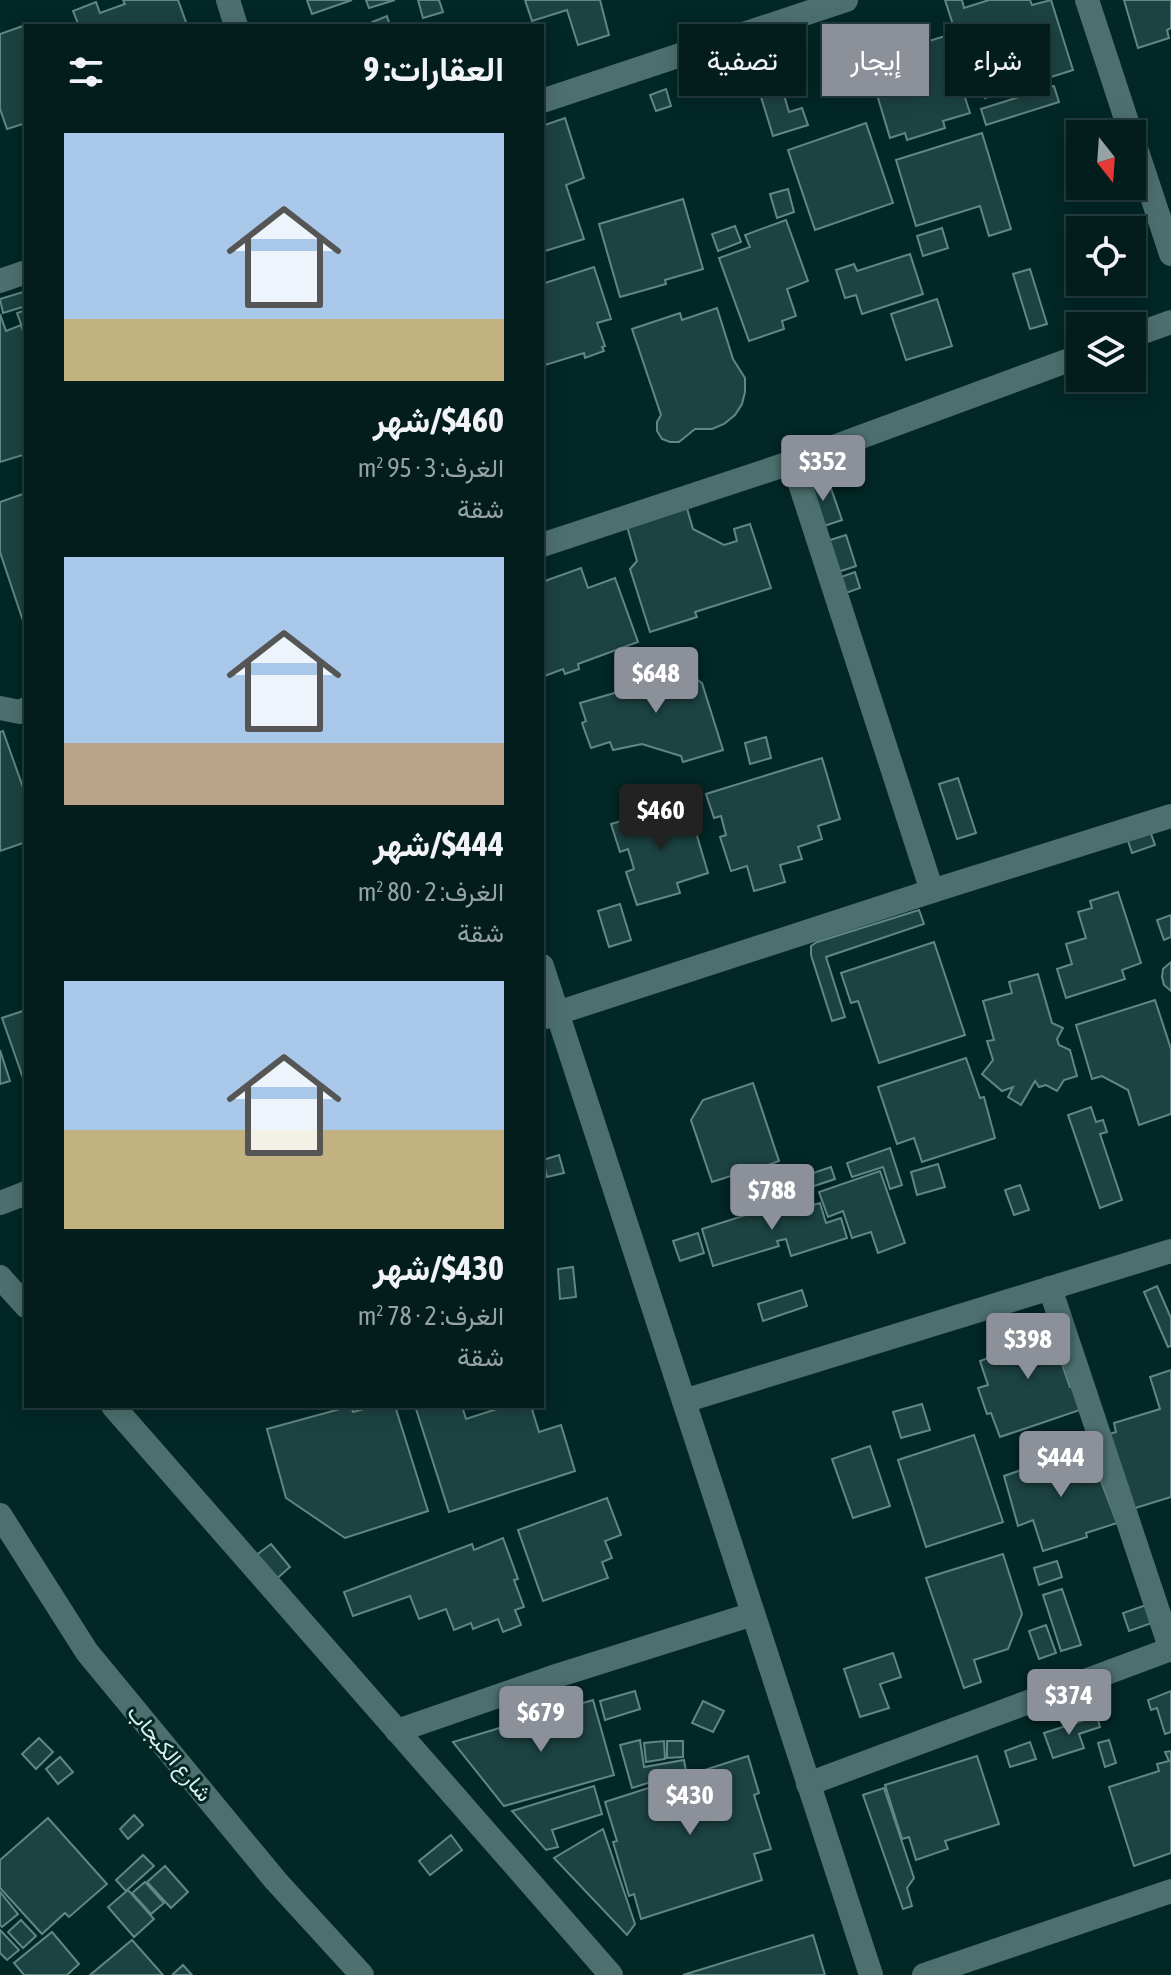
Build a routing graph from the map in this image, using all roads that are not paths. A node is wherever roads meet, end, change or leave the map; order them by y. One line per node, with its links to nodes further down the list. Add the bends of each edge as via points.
1 (228, 0): 4 (street)
2 (846, 0): 5 (street)
3 (1087, 0): 6 (street)
4 (235, 24)
5 (544, 100)
6 (1127, 120)
7 (1146, 178): 8 (street)
8 (1171, 254)
9 (24, 273): 10 (street)
10 (0, 281)
11 (1171, 322): 12 (street)
12 (1146, 331)
13 (1066, 361): 14 (street)
14 (793, 462): 15 (street); 17 (street)
15 (544, 544)
16 (1171, 816): 17 (street)
17 (932, 891): 19 (street)
18 (544, 978): 19 (street)
19 (550, 1016): 26 (street)
20 (24, 1194): 21 (street)
21 (0, 1203)
22 (1171, 1251): 24 (street)
23 (0, 1277): 25 (street)
24 (1050, 1288): 26 (street); 30 (street)
25 (24, 1304)
26 (684, 1401): 29 (street)
27 (115, 1408): 31 (street)
28 (0, 1515): 34 (street, شارع الكبجاب, via 87,1652 276,1881)
29 (753, 1614): 31 (street); 32 (street)
30 (1171, 1650): 32 (street)
31 (397, 1731): 35 (street)
32 (808, 1784): 36 (street)
33 (1171, 1891): 37 (street)
34 (362, 1975)
35 (611, 1975)
36 (871, 1975)
37 (924, 1975)

